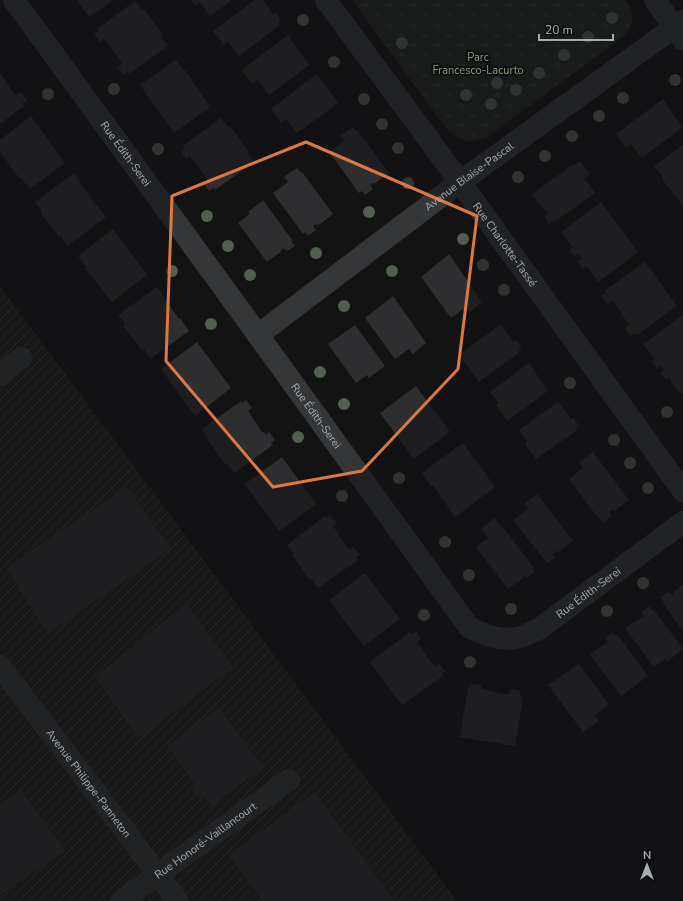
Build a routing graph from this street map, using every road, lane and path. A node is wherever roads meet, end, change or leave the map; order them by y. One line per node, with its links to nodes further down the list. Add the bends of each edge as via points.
1 (14, 0): 6 (street, Rue Édith-Serei)
2 (326, 0): 5 (street, Rue Charlotte-Tassé)
3 (655, 0): 4 (street)
4 (680, 29): 5 (street, Avenue Blaise-Pascal)
5 (460, 182): 6 (street, Avenue Blaise-Pascal); 9 (street, Rue Charlotte-Tassé)
6 (258, 335): 10 (street, Rue Édith-Serei, via 469,627 484,635 501,638 521,637 539,629)
7 (21, 358): 8 (street)
8 (0, 374)
9 (683, 491)
10 (683, 522)
11 (0, 666): 13 (street, Avenue Philippe-Panneton)
12 (289, 780): 13 (street, Rue Honoré-Vaillancourt)
13 (158, 874): 14 (street, Rue Honoré-Vaillancourt); 15 (street, Avenue Philippe-Panneton)
14 (121, 901)
15 (178, 901)

